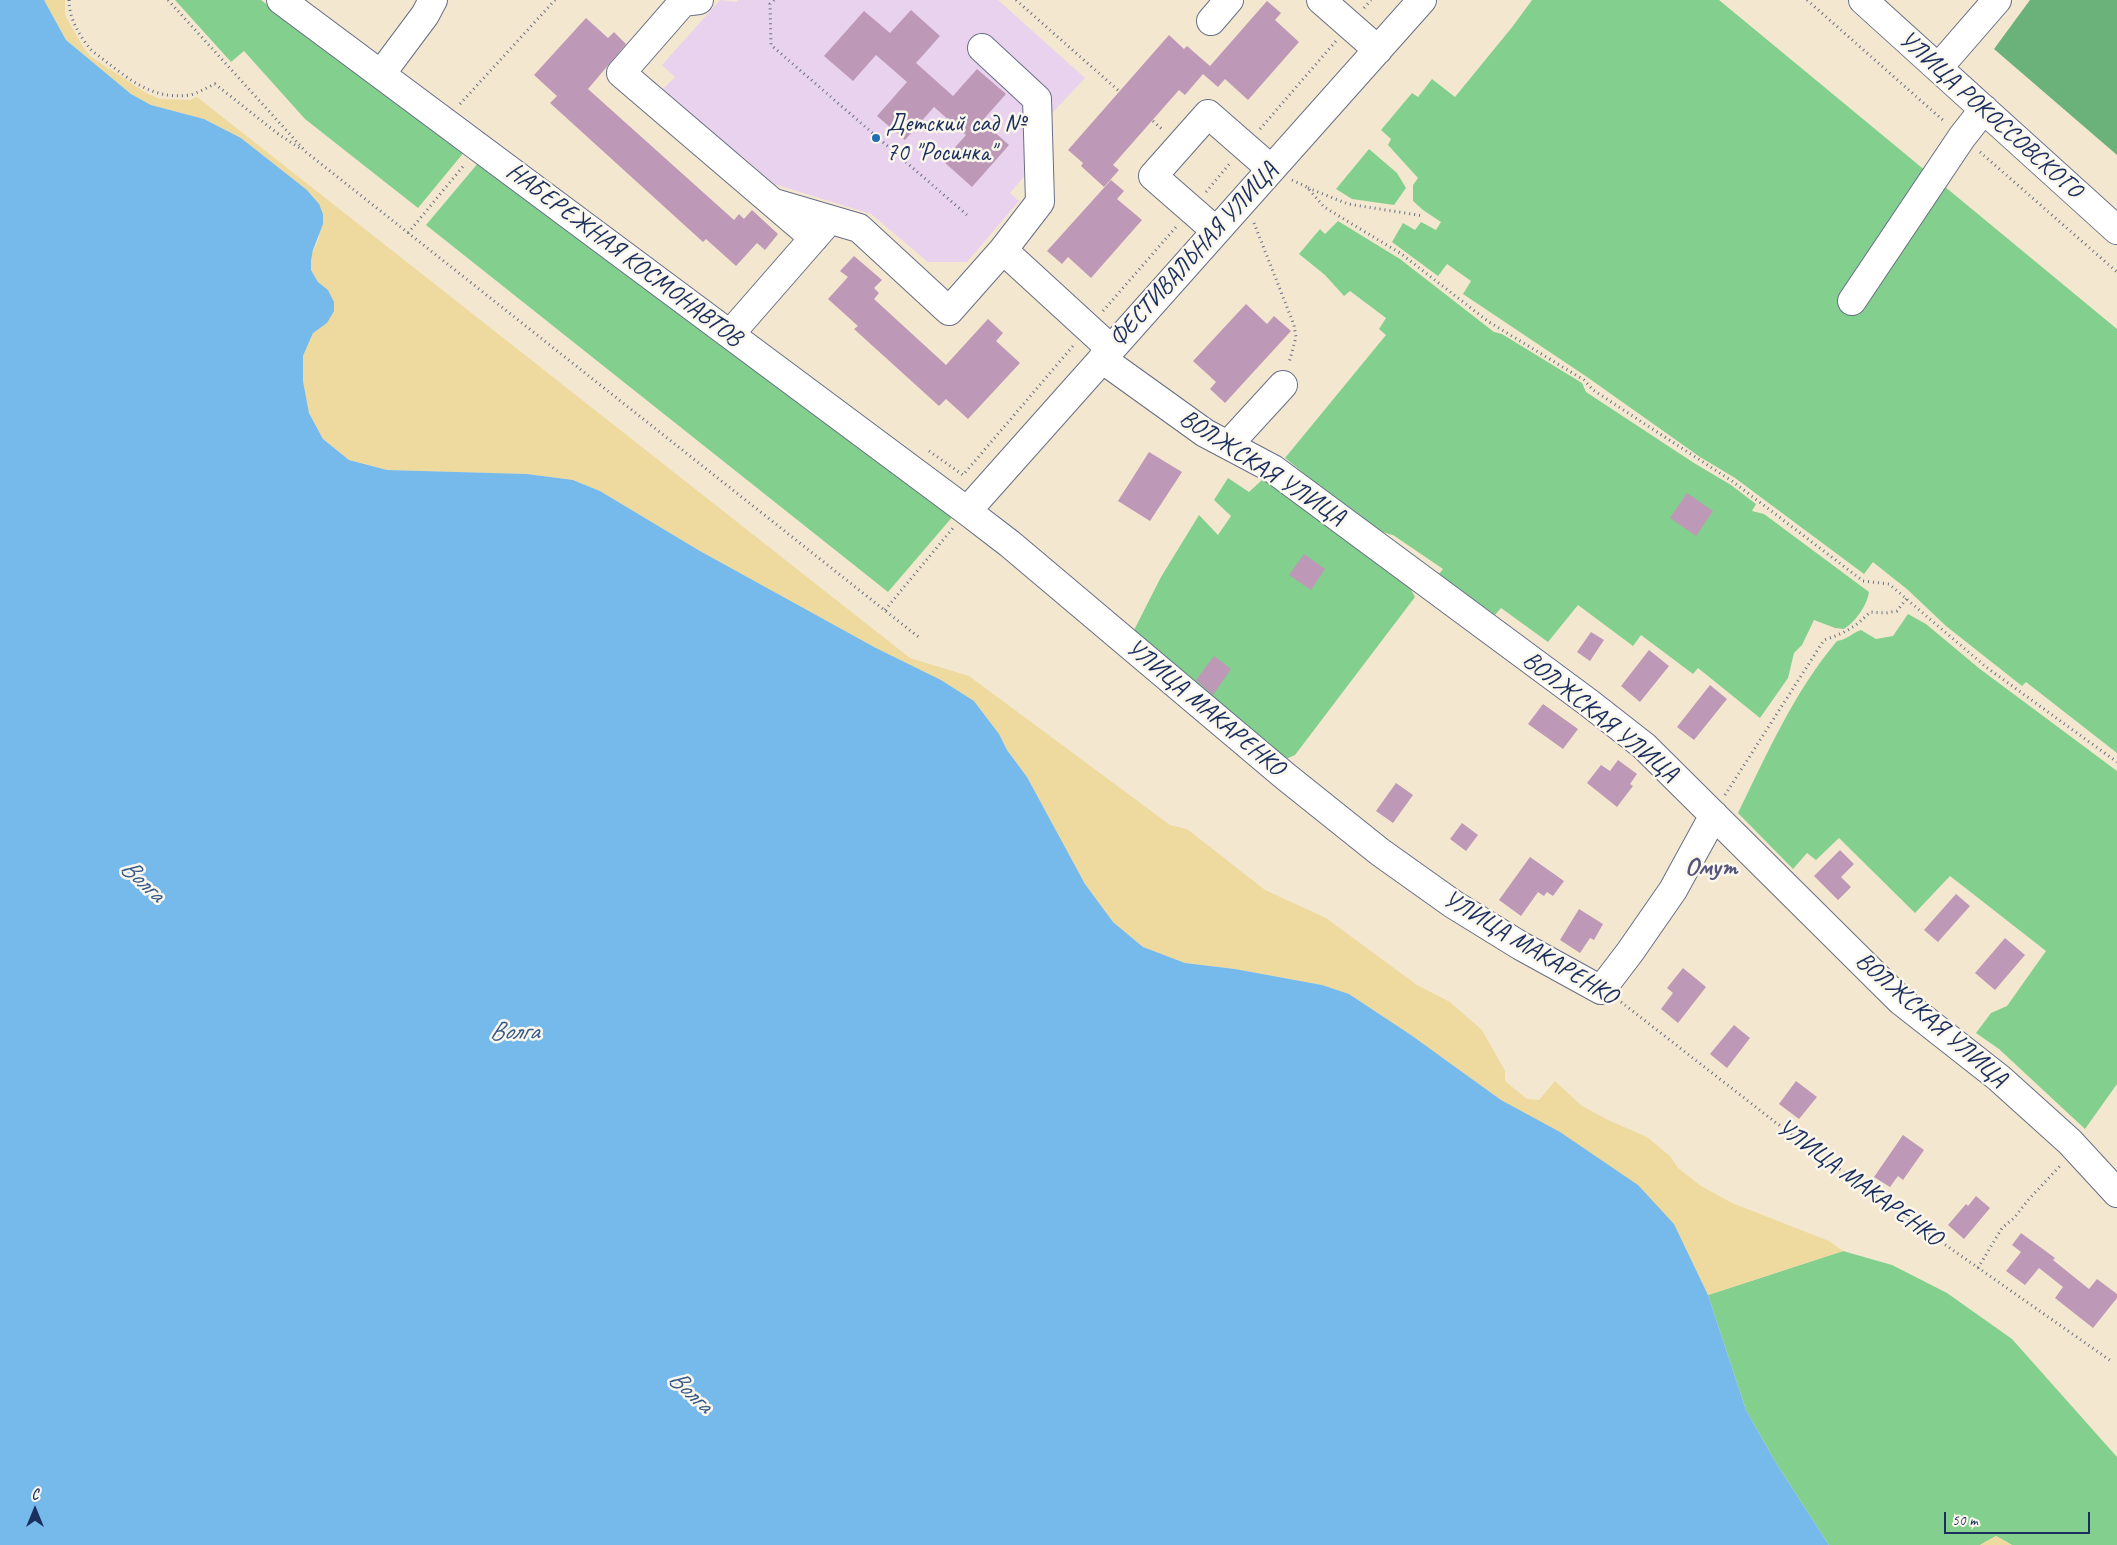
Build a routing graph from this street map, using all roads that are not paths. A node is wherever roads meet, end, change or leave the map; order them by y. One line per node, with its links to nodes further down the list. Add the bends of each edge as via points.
1 (281, 0): 13 (street, НАБЕРЕЖНАЯ КОСМОНАВТОВ)
2 (433, 0): 13 (street)
3 (1229, 0): 9 (street)
4 (1321, 0): 11 (street)
5 (1422, 0): 11 (street, ФЕСТИВАЛЬНАЯ УЛИЦА)
6 (1863, 0): 12 (street, УЛИЦА РОКОССОВСКОГО)
7 (1997, 0): 12 (street)
8 (687, 1): 16 (street, via 622,73 774,203)
9 (1211, 21)
10 (982, 48): 19 (street, via 1037,99 1040,202)
11 (1378, 50): 15 (street, ФЕСТИВАЛЬНАЯ УЛИЦА)
12 (1938, 68): 14 (street, УЛИЦА РОКОССОВСКОГО)
13 (381, 74): 21 (street, НАБЕРЕЖНАЯ КОСМОНАВТОВ)
14 (1984, 109): 17 (street, УЛИЦА РОКОССОВСКОГО); 20 (street)
15 (1271, 170): 18 (street, ФЕСТИВАЛЬНАЯ УЛИЦА); 18 (street, via 1208,114 1153,176)
16 (822, 229): 19 (street, via 858,228 950,310); 21 (street)
17 (2117, 230)
18 (1216, 231): 22 (street, ФЕСТИВАЛЬНАЯ УЛИЦА)
19 (1003, 250): 22 (street, ВОЛЖСКАЯ УЛИЦА)
20 (1852, 301)
21 (730, 334): 25 (street, НАБЕРЕЖНАЯ КОСМОНАВТОВ)
22 (1107, 354): 24 (street, ВОЛЖСКАЯ УЛИЦА, via 1205,433); 25 (street, ФЕСТИВАЛЬНАЯ УЛИЦА)
23 (1283, 385): 24 (street)
24 (1228, 445): 26 (street, ВОЛЖСКАЯ УЛИЦА, via 1273,469 1589,703 1644,746)
25 (967, 511): 26 (street, УЛИЦА МАКАРЕНКО, via 1284,776 1380,852 1520,946 1601,990 1673,890)
26 (1714, 815): 27 (street, ВОЛЖСКАЯ УЛИЦА, via 1900,1001 1999,1078 2076,1149)
27 (2117, 1193)

